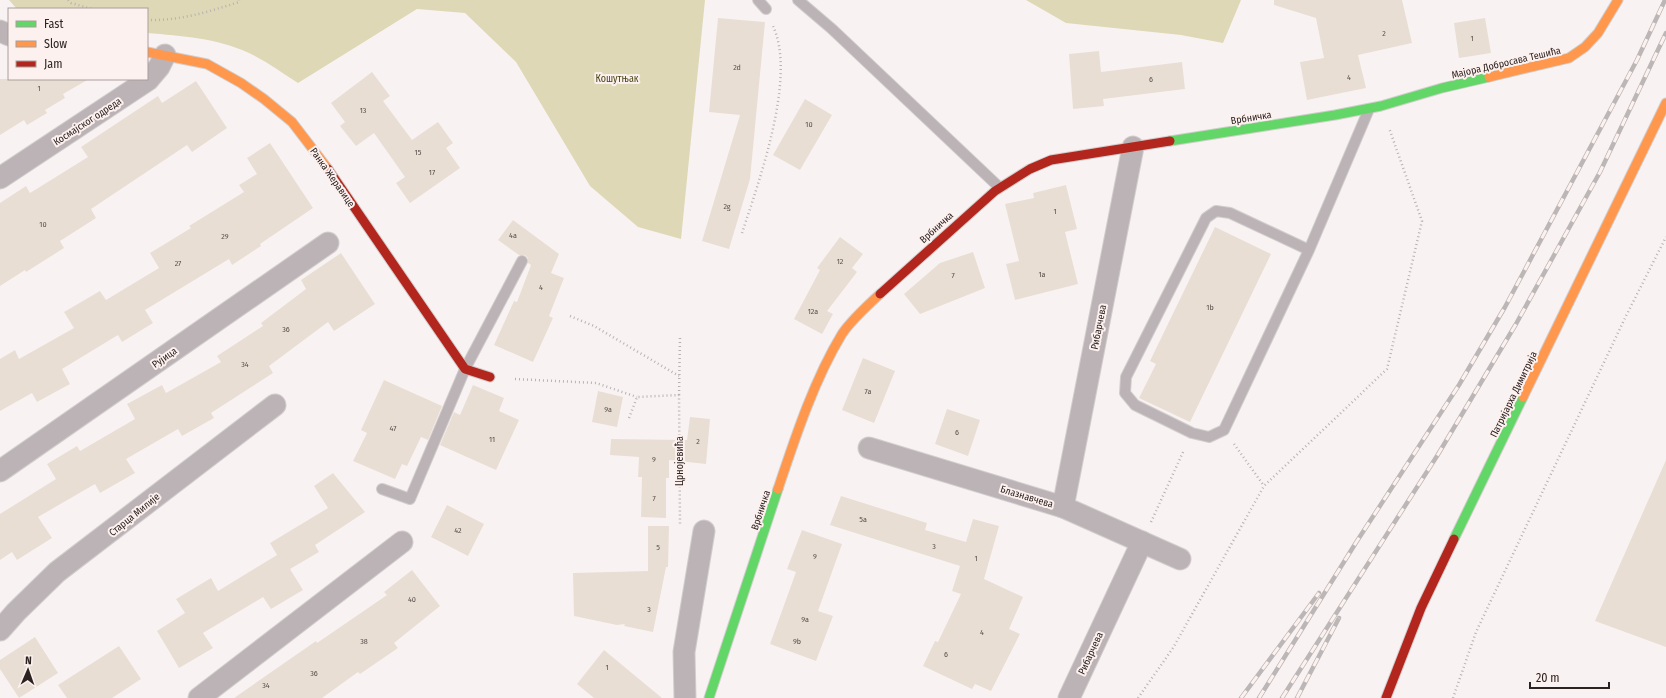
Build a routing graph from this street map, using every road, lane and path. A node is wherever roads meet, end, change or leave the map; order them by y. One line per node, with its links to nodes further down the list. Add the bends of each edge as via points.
1 (68, 0): 6 (path)
2 (239, 0): 8 (path, via 197,15 165,21)
3 (758, 0): 7 (lane)
4 (798, 0): 16 (lane)
5 (1618, 0): 10 (street, Мајора Добросава Тешића, via 1590,43 1569,58)
6 (89, 8)
7 (766, 9): 17 (path, via 779,38 778,110)
8 (148, 20)
9 (156, 54): 15 (street, Космајског одреда, via 159,68 148,80); 24 (street, Ранка Жеравице, via 207,64 264,98 292,122 316,152)
10 (1442, 88): 12 (street, Врбничка)
11 (1666, 103): 49 (street, Патријарха Димитрија, via 1420,608)
12 (1381, 106): 13 (street, Врбничка); 35 (path, via 1422,221 1387,369)
13 (1369, 108): 14 (street, Врбничка); 20 (lane)
14 (1133, 147): 16 (street, Врбничка, via 1051,160); 37 (street, Рибарчева)
15 (0, 178)
16 (999, 187): 46 (street, Врбничка, via 874,299 843,333 833,349 820,374 789,456)
17 (742, 233)
18 (1666, 237): 50 (path, via 1476,632)
19 (328, 243): 34 (street, Рујица)
20 (1309, 250): 31 (lane); 32 (lane, via 1230,213 1216,211 1206,218 1126,377 1125,393 1135,405)
21 (522, 261): 24 (lane)
22 (570, 316): 25 (path, via 594,326)
23 (680, 337): 25 (path, Црнојевића)
24 (466, 369): 26 (street); 36 (lane, via 410,499)
25 (679, 376): 27 (path, Црнојевића)
26 (490, 377): 28 (path, via 596,383)
27 (678, 395): 28 (path); 38 (path, Црнојевића)
28 (637, 397): 30 (path)
29 (275, 405): 43 (street, Старца Милије, via 57,572)
30 (629, 418)
31 (1224, 430): 32 (lane, via 1209,437); 35 (path)
32 (1192, 433): 41 (path)
33 (869, 448): 37 (street, Блазнавчева)
34 (0, 472)
35 (1264, 486): 48 (path, via 1173,648)
36 (382, 489)
37 (1063, 507): 41 (street, Блазнавчева)
38 (681, 529)
39 (704, 531): 45 (street, via 684,652)
40 (402, 542): 44 (street)
41 (1142, 542): 42 (street, Блазнавчева); 47 (street, Рибарчева)
42 (1180, 559)
43 (0, 630)
44 (199, 698)
45 (685, 698)
46 (709, 698)
47 (1069, 698)
48 (1138, 698)
49 (1386, 698)
50 (1453, 698)

